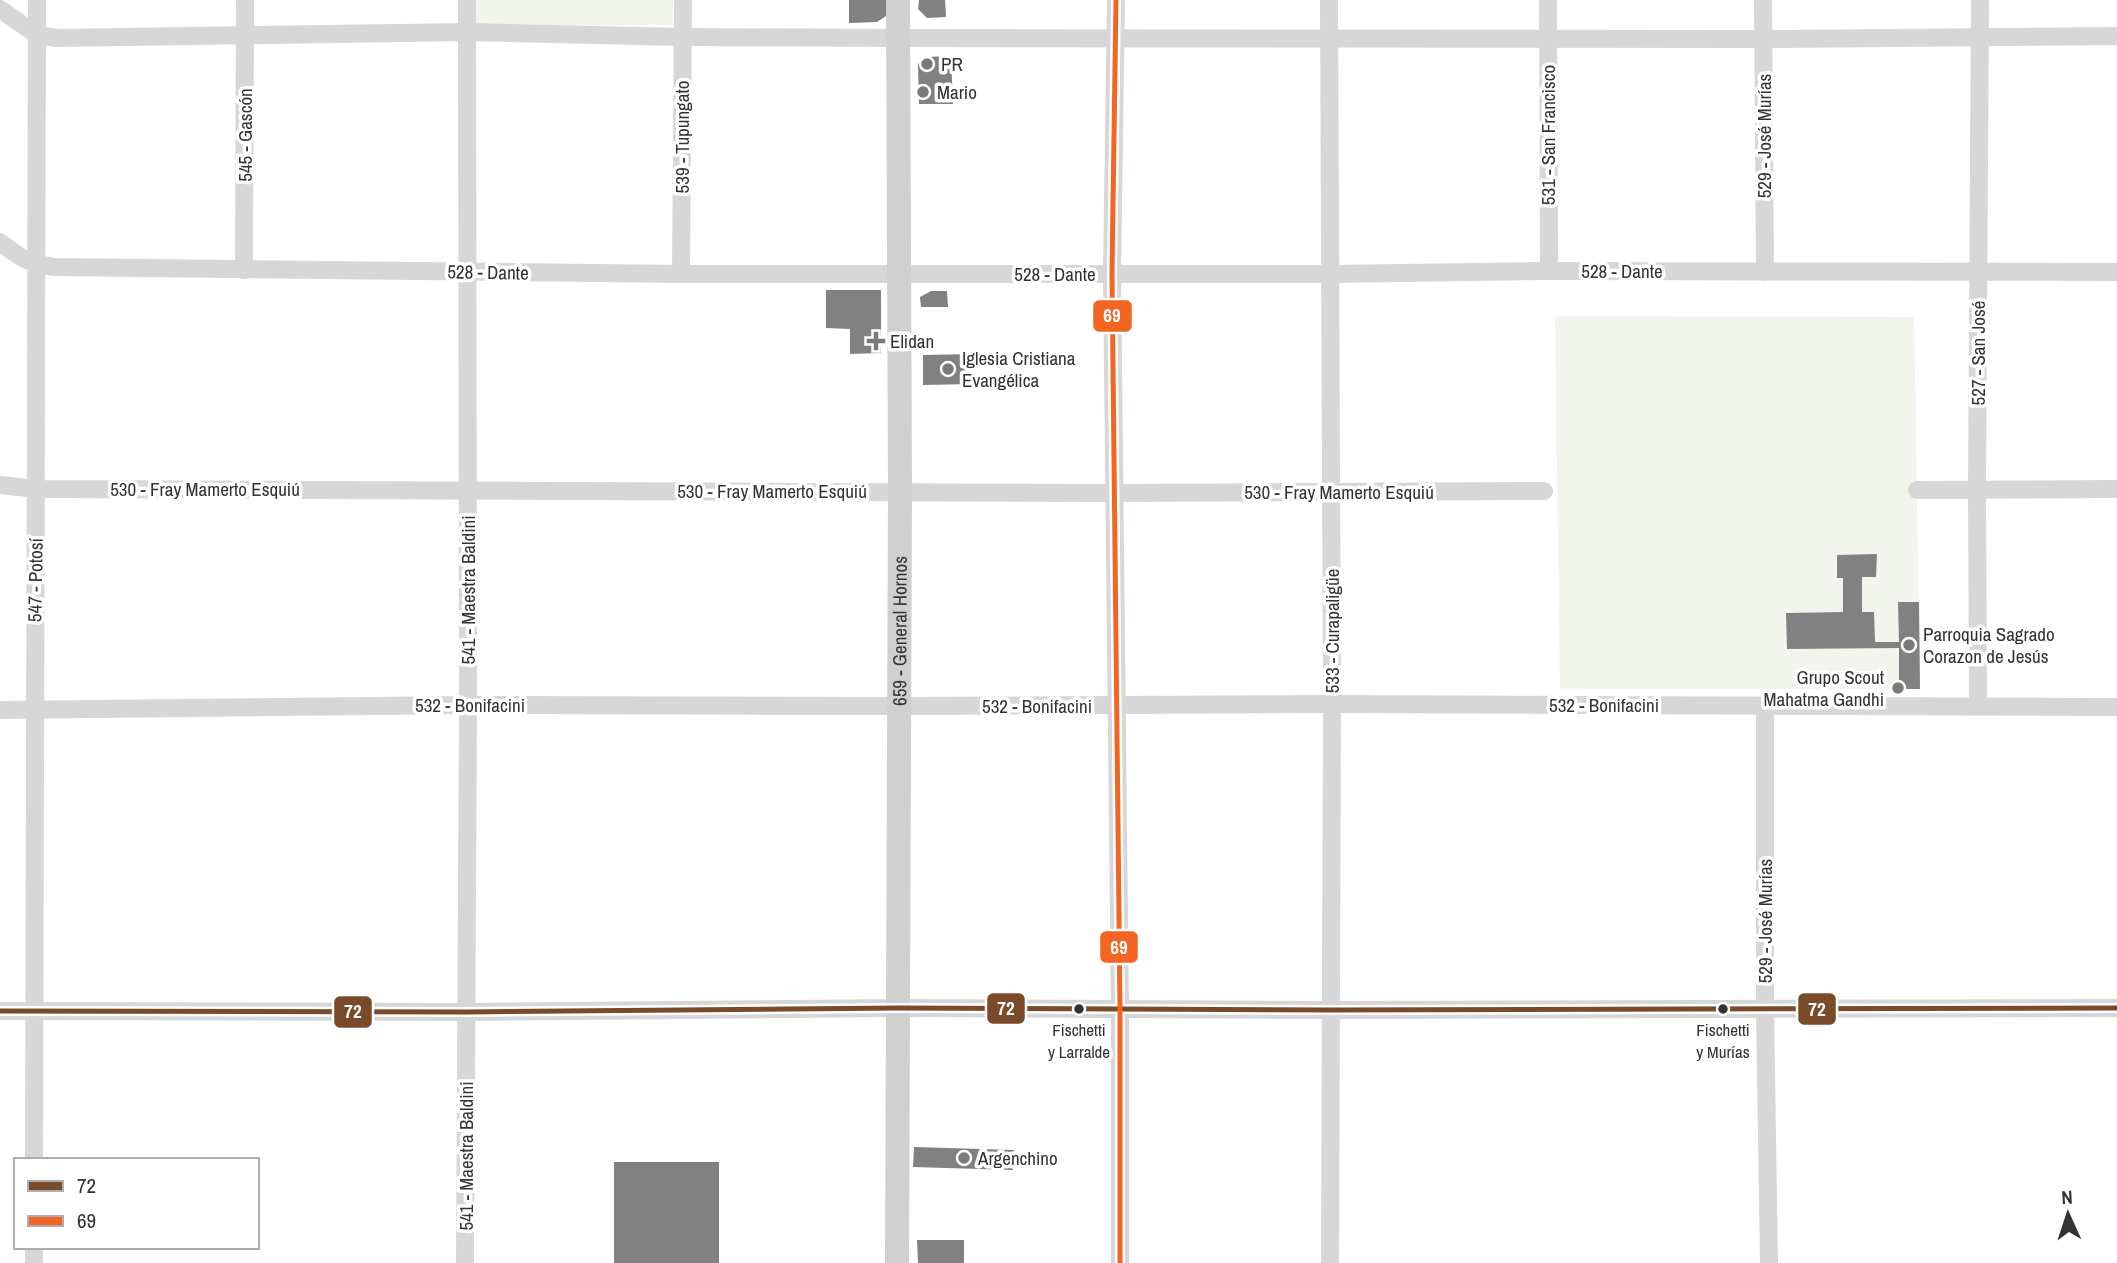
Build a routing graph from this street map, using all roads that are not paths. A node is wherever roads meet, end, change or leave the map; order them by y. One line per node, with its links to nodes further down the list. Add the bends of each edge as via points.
1 (37, 0): 13 (street, 547 - Potosí)
2 (245, 0): 14 (street, 545 - Gascón)
3 (467, 0): 12 (street, 541 - Maestra Baldini)
4 (683, 0): 16 (street, 539 - Tupungato)
5 (898, 0): 18 (street, 659 - General Hornos)
6 (1116, 0): 17 (street)
7 (1329, 0): 21 (street, 533 - Curapaligüe)
8 (1548, 0): 19 (street, 531 - San Francisco)
9 (1763, 0): 22 (street, 529 - José Murías)
10 (1980, 0): 20 (street, 527 - San José)
11 (0, 9): 13 (street)
12 (467, 32): 14 (street); 16 (street); 27 (street, 541 - Maestra Baldini)
13 (37, 35): 14 (street); 24 (street, 547 - Potosí)
14 (245, 36): 25 (street, 545 - Gascón)
15 (2117, 36): 20 (street)
16 (683, 37): 18 (street); 31 (street, 539 - Tupungato)
17 (1115, 37): 18 (street); 21 (street); 33 (street)
18 (898, 38): 32 (street, 659 - General Hornos)
19 (1548, 38): 21 (street); 22 (street); 26 (street, 531 - San Francisco)
20 (1980, 38): 22 (street); 29 (street, 527 - San José)
21 (1329, 39): 34 (street, 533 - Curapaligüe)
22 (1763, 39): 28 (street, 529 - José Murías)
23 (0, 242): 24 (street, 528 - Dante)
24 (36, 265): 25 (street, 528 - Dante); 36 (street, 547 - Potosí)
25 (244, 270): 27 (street, 528 - Dante)
26 (1549, 271): 28 (street, 528 - Dante); 34 (street, 528 - Dante)
27 (467, 272): 31 (street, 528 - Dante); 38 (street, 541 - Maestra Baldini)
28 (1765, 272): 29 (street, 528 - Dante)
29 (1979, 272): 30 (street, 528 - Dante); 40 (street, 527 - San José)
30 (2117, 272)
31 (681, 274): 32 (street, 528 - Dante)
32 (899, 274): 33 (street, 528 - Dante); 41 (street, 659 - General Hornos)
33 (1112, 274): 34 (street, 528 - Dante); 44 (street)
34 (1330, 274): 42 (street, 533 - Curapaligüe)
35 (0, 485): 36 (street, 530 - Fray Mamerto Esquiú)
36 (36, 489): 38 (street, 530 - Fray Mamerto Esquiú); 53 (street, 547 - Potosí)
37 (2117, 489): 40 (street)
38 (468, 490): 41 (street, 530 - Fray Mamerto Esquiú); 46 (street, 541 - Maestra Baldini)
39 (1917, 490): 40 (street)
40 (1977, 490): 50 (street, 527 - San José)
41 (900, 491): 44 (street, 530 - Fray Mamerto Esquiú); 49 (street, 659 - General Hornos)
42 (1331, 491): 43 (street, 530 - Fray Mamerto Esquiú); 44 (street, 530 - Fray Mamerto Esquiú); 45 (street, 533 - Curapaligüe)
43 (1544, 491)
44 (1115, 493): 47 (street)
45 (1332, 704): 47 (street, 532 - Bonifacini); 48 (street, 532 - Bonifacini); 58 (street, 533 - Curapaligüe)
46 (468, 705): 49 (street, 532 - Bonifacini); 53 (street, 532 - Bonifacini); 61 (street, 541 - Maestra Baldini)
47 (1117, 705): 49 (street, 532 - Bonifacini); 57 (street)
48 (1765, 705): 50 (street, 532 - Bonifacini); 54 (street, 529 - José Murías)
49 (900, 706): 56 (street, 659 - General Hornos)
50 (1978, 706): 51 (street, 532 - Bonifacini)
51 (2117, 707)
52 (0, 710): 53 (street, 532 - Bonifacini)
53 (33, 710): 60 (street, 547 - Potosí)
54 (1765, 1007): 55 (street); 58 (street); 67 (street, 529 - José Murías)
55 (2117, 1008)
56 (897, 1009): 57 (street); 61 (street); 64 (street, 659 - General Hornos)
57 (1120, 1010): 58 (street); 65 (street)
58 (1331, 1010): 66 (street, 533 - Curapaligüe)
59 (0, 1011): 60 (street)
60 (33, 1011): 61 (street); 62 (street, 547 - Potosí)
61 (467, 1012): 63 (street, 541 - Maestra Baldini)
62 (34, 1158)
63 (465, 1263)
64 (897, 1263)
65 (1120, 1263)
66 (1330, 1263)
67 (1769, 1263)

